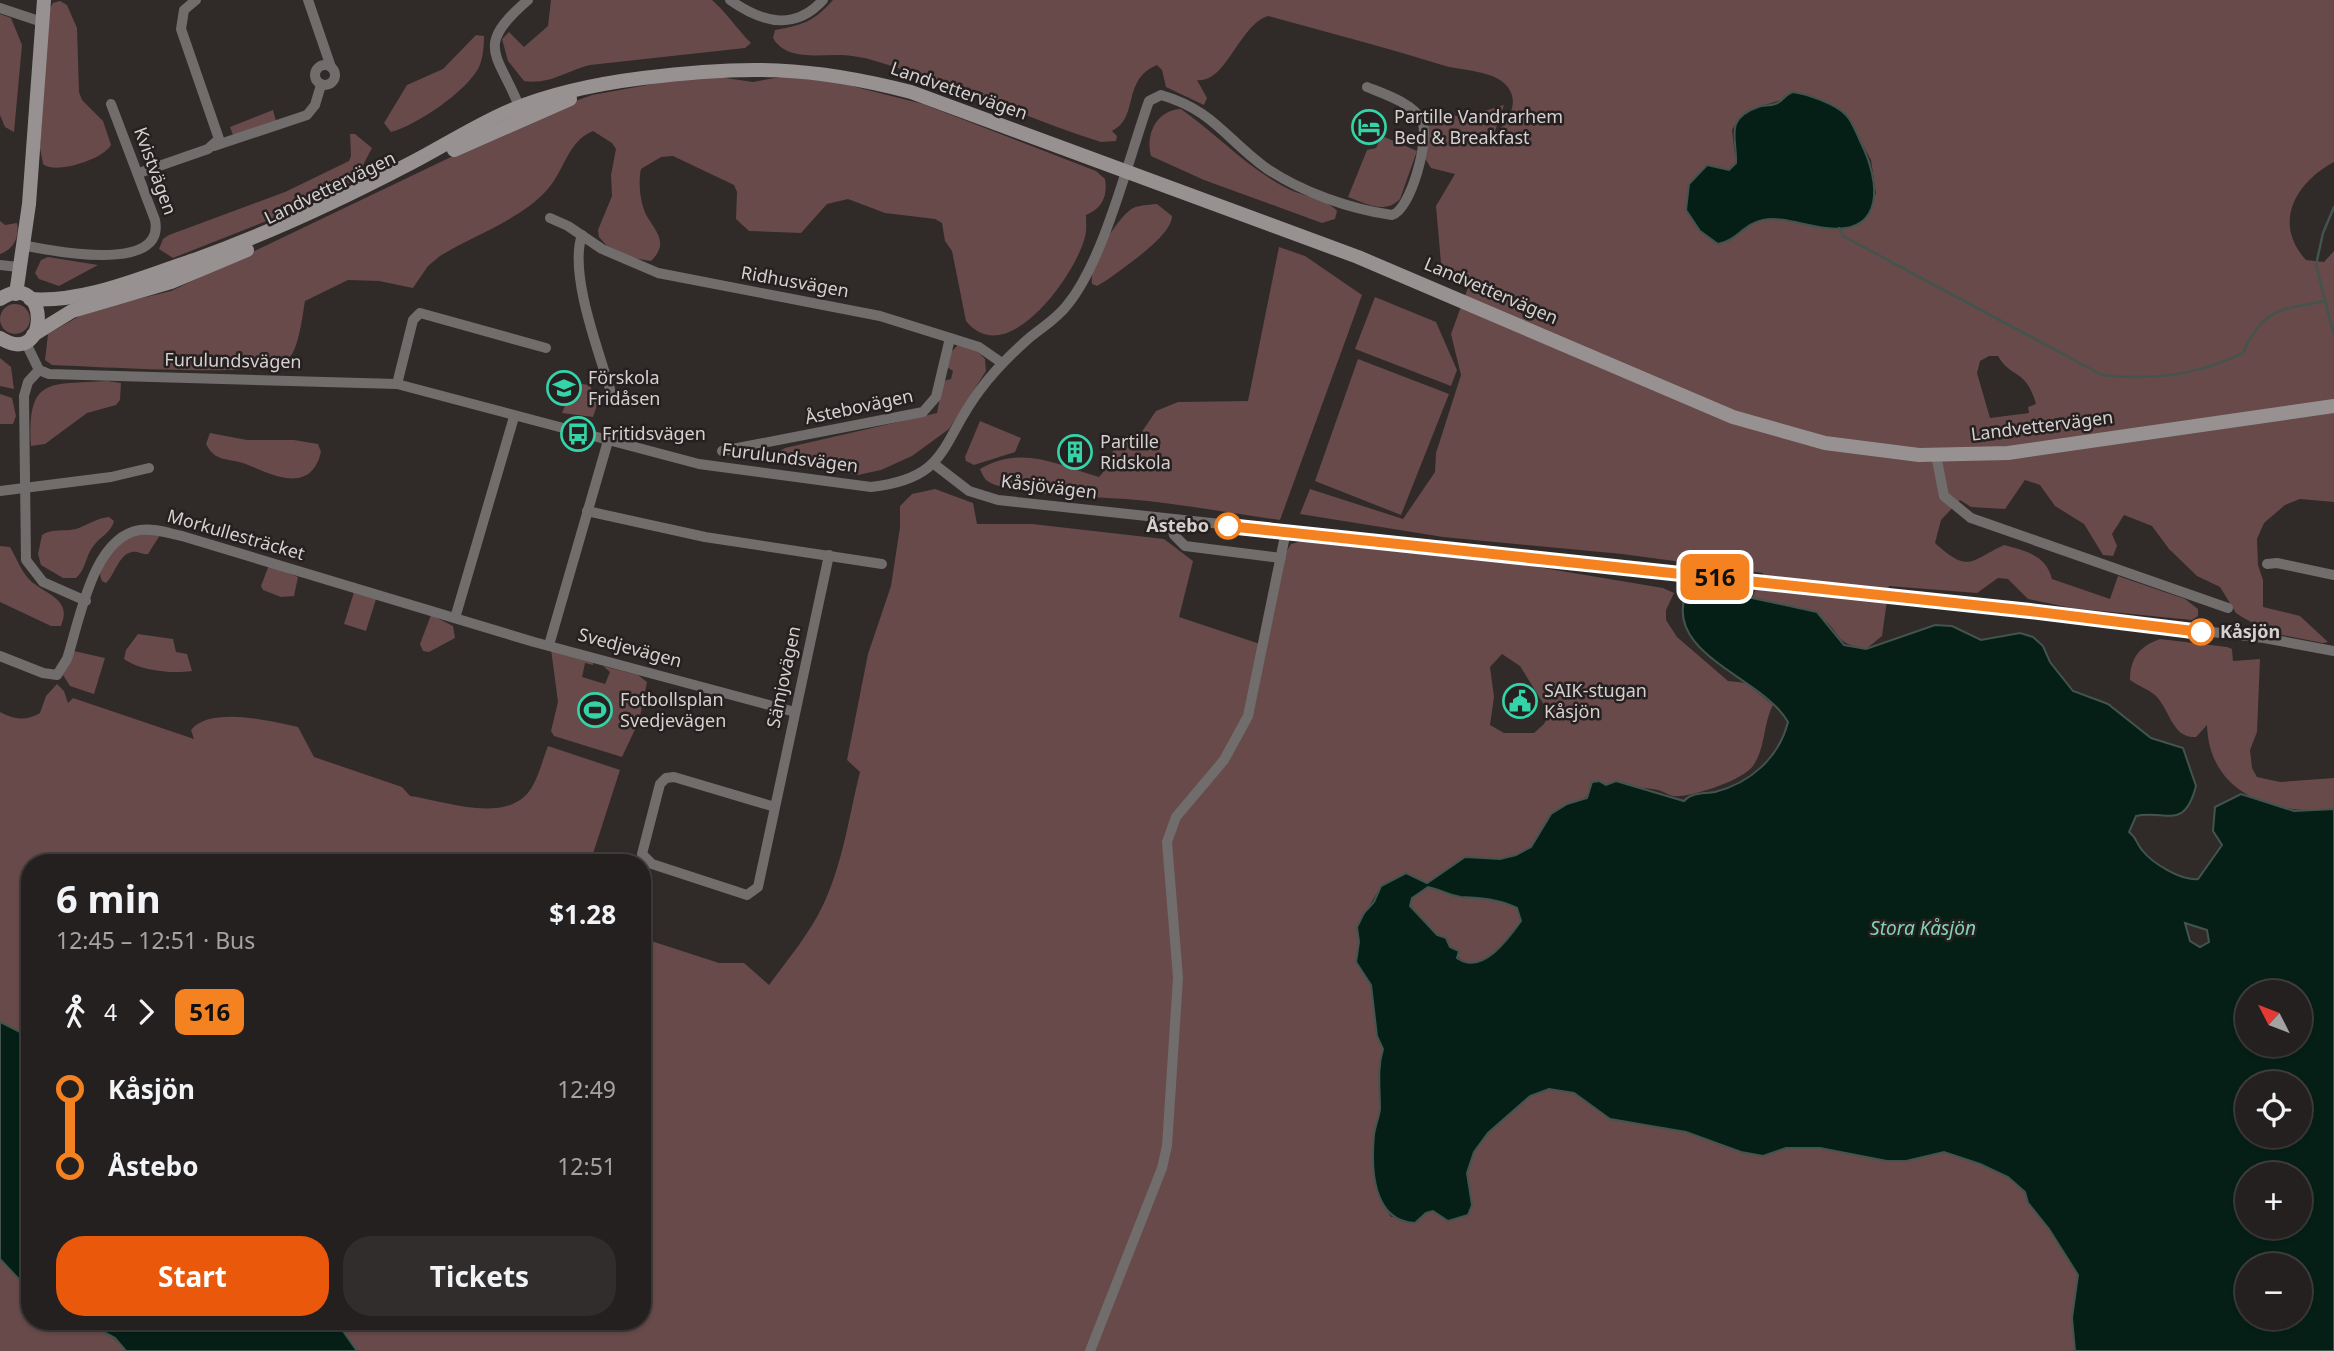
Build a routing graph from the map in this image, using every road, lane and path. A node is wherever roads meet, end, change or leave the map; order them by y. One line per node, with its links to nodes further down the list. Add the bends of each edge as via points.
1 (44, 0): 8 (street)
2 (195, 0): 12 (street, via 184,10 181,29)
3 (308, 0): 12 (street, via 331,67 323,65 316,70 321,85 315,105 307,115)
4 (528, 0): 11 (street, via 505,20 494,40 500,67)
5 (730, 0): 6 (street, via 752,15 776,22 797,19)
6 (823, 0)
7 (0, 8): 8 (street)
8 (42, 22): 17 (street)
9 (1367, 86): 13 (street, via 1411,109 1423,124 1422,154 1398,213 1367,209 1297,185 1254,158 1199,110 1161,95 1149,101)
10 (111, 104): 14 (street, Kvistvägen)
11 (522, 112): 13 (street, Landvettervägen, via 591,86 733,68 780,68 911,92); 20 (street, Landvettervägen, via 240,243 60,300); 23 (street, Landvettervägen, via 261,244 171,282 72,311)
12 (217, 142): 14 (street)
13 (1125, 169): 26 (street, Furulundsvägen, via 1078,290 1060,313); 34 (street, Landvettervägen, via 1379,265 1733,417 1849,448)
14 (139, 173): 17 (street, Kvistvägen, via 157,227 154,240 145,248 89,255)
15 (550, 218): 16 (street, Ridhusvägen)
16 (582, 235): 24 (street, Ridhusvägen, via 603,249 674,278 880,316); 29 (street, via 577,254 580,279)
17 (22, 245): 19 (street)
18 (0, 265): 19 (street)
19 (19, 267): 20 (street)
20 (23, 296): 21 (street, Landvettervägen); 23 (street, via 40,316)
21 (0, 299)
22 (0, 338): 23 (street, via 17,344)
23 (29, 338): 27 (street)
24 (950, 338): 26 (street, Ridhusvägen, via 988,351); 33 (street, Åstebovägen, via 936,397 923,412)
25 (546, 348): 28 (street, via 421,313 413,320)
26 (1002, 363): 35 (street, Furulundsvägen, via 978,392)
27 (39, 370): 28 (street, Furulundsvägen, via 49,374); 37 (street, via 28,382 24,396)
28 (397, 384): 31 (street, Furulundsvägen)
29 (613, 399)
30 (2334, 405): 34 (street, Landvettervägen, via 2008,453)
31 (514, 417): 32 (street, Furulundsvägen); 49 (street)
32 (608, 441): 35 (street, Furulundsvägen, via 699,464 872,486 913,478); 39 (street, Svedjevägen)
33 (722, 451)
34 (1936, 455): 48 (street, via 1944,496 1971,518)
35 (934, 464): 40 (street, Kåsjövägen, via 969,491 998,500)
36 (149, 468): 37 (street)
37 (26, 486): 38 (street); 47 (street, via 25,550 30,569 43,582)
38 (0, 491)
39 (587, 511): 42 (street, via 705,537); 50 (street, Svedjevägen)
40 (1169, 519): 41 (street, Kåsjövägen); 43 (street, via 1174,535 1185,546)
41 (1286, 531): 43 (street); 51 (street, Kåsjövägen, via 2041,612 2264,638)
42 (829, 555): 44 (street); 53 (street, Sämjovägen)
43 (1280, 558): 57 (street, via 1248,716 1224,760 1176,817 1167,842 1178,978 1167,1146)
44 (882, 564)
45 (2267, 564): 46 (street)
46 (2334, 575)
47 (86, 601): 49 (street, Morkullesträcket, via 99,561 110,545 131,532 148,529); 52 (street, Morkullesträcket, via 57,675)
48 (2228, 608)
49 (455, 618): 50 (street, Morkullesträcket)
50 (549, 645): 53 (street, Svedjevägen)
51 (2334, 651)
52 (0, 656)
53 (795, 712): 54 (street, Sämjovägen)
54 (775, 807): 55 (street, Sämjovägen, via 666,778 660,784); 56 (street, Sämjovägen, via 758,887 750,894)
55 (643, 854)
56 (651, 863)
57 (1090, 1351)

